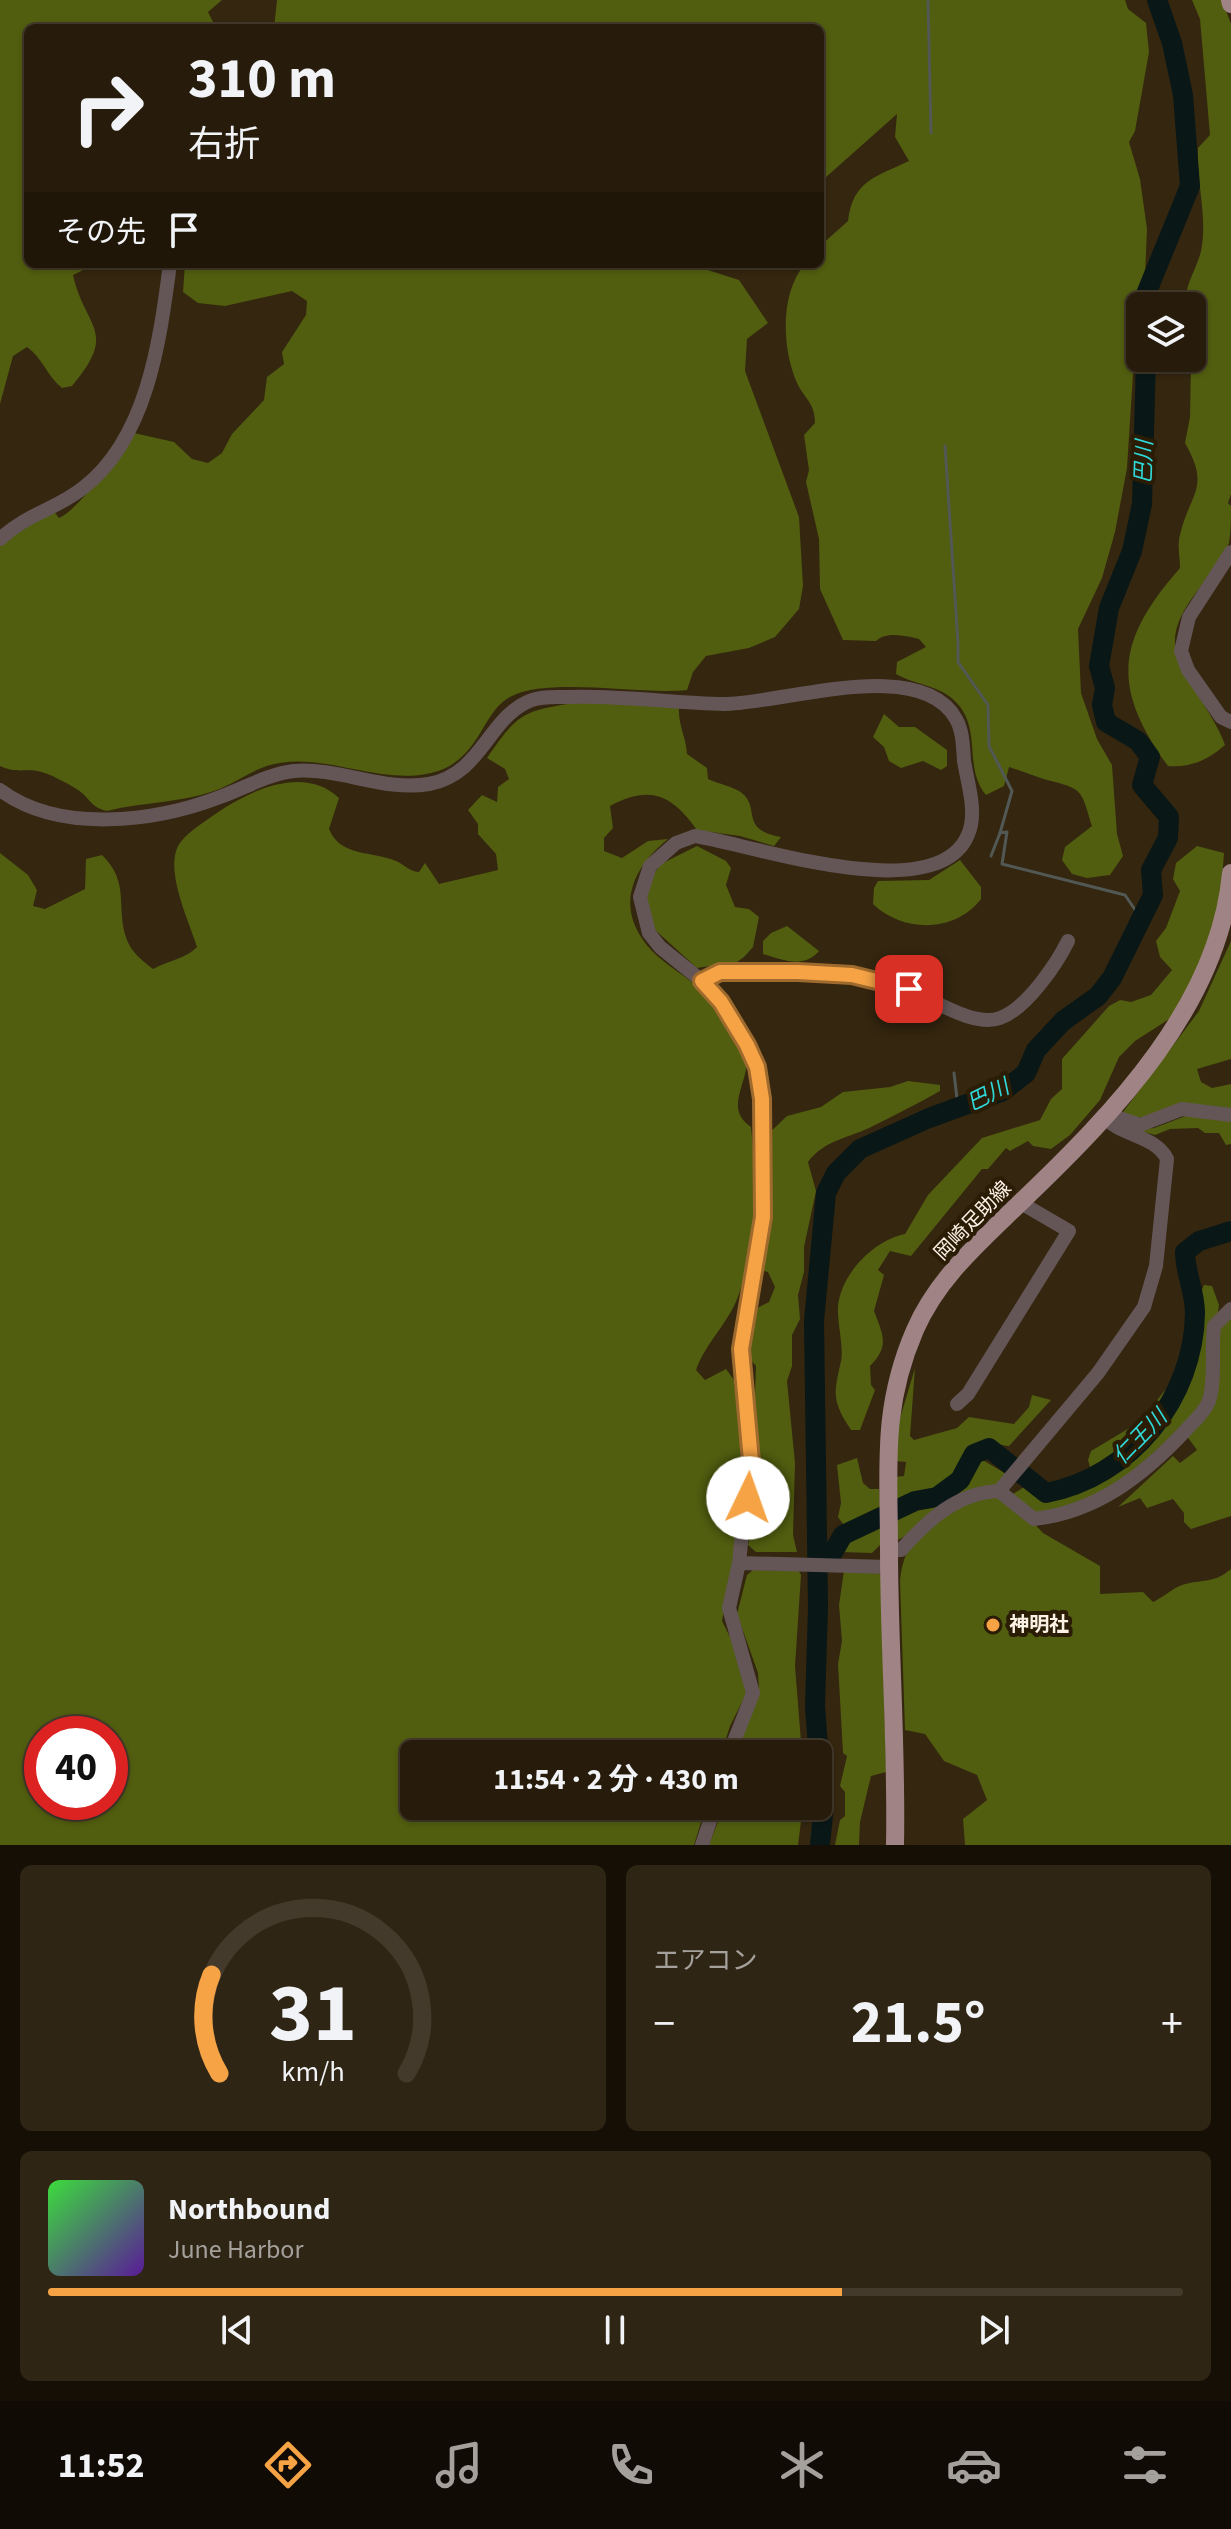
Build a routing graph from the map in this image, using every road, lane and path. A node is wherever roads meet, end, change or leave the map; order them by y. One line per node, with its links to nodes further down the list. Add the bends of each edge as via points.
1 (169, 268): 2 (street, via 150,374 124,439 88,485 26,517)
2 (0, 539)
3 (1231, 552): 4 (street, via 1189,617 1181,651 1221,717)
4 (1231, 722)
5 (0, 790): 8 (street, via 38,811 79,821 187,808 264,778 299,771 430,784 470,763 510,712 537,698 610,695 736,704 828,688 868,687 914,690 940,701 960,730 972,822 963,846 946,861 922,868 867,870 695,836 676,843 650,866 640,897 649,933)
6 (1231, 873): 9 (main road, 岡崎足助線, via 1225,918 1202,979 1166,1037)
7 (1068, 941): 8 (street, via 1037,986 994,1019 963,1014 900,986 852,975 720,972)
8 (702, 981): 16 (street, via 747,1045 762,1099 763,1217 741,1349 753,1483 744,1514)
9 (1105, 1114): 10 (street, via 1140,1125 1182,1109); 11 (main road, 岡崎足助線); 14 (street, via 1111,1124 1160,1149 1167,1159 1156,1266 1144,1307 1124,1339)
10 (1231, 1115)
11 (1021, 1203): 13 (street, via 1069,1231); 15 (main road, 岡崎足助線, via 969,1251 935,1293 916,1329 888,1424)
12 (1231, 1309): 14 (street, via 1214,1326 1211,1393 1205,1409 1153,1463 1099,1501 1057,1516 1034,1519)
13 (957, 1404)
14 (1004, 1486): 15 (street, via 948,1506 901,1550)
15 (886, 1555): 16 (street); 20 (main road, 岡崎足助線)
16 (745, 1563): 17 (street, via 729,1608 753,1693)
17 (735, 1740)
18 (710, 1820): 19 (street)
19 (702, 1845)
20 (895, 1845)

